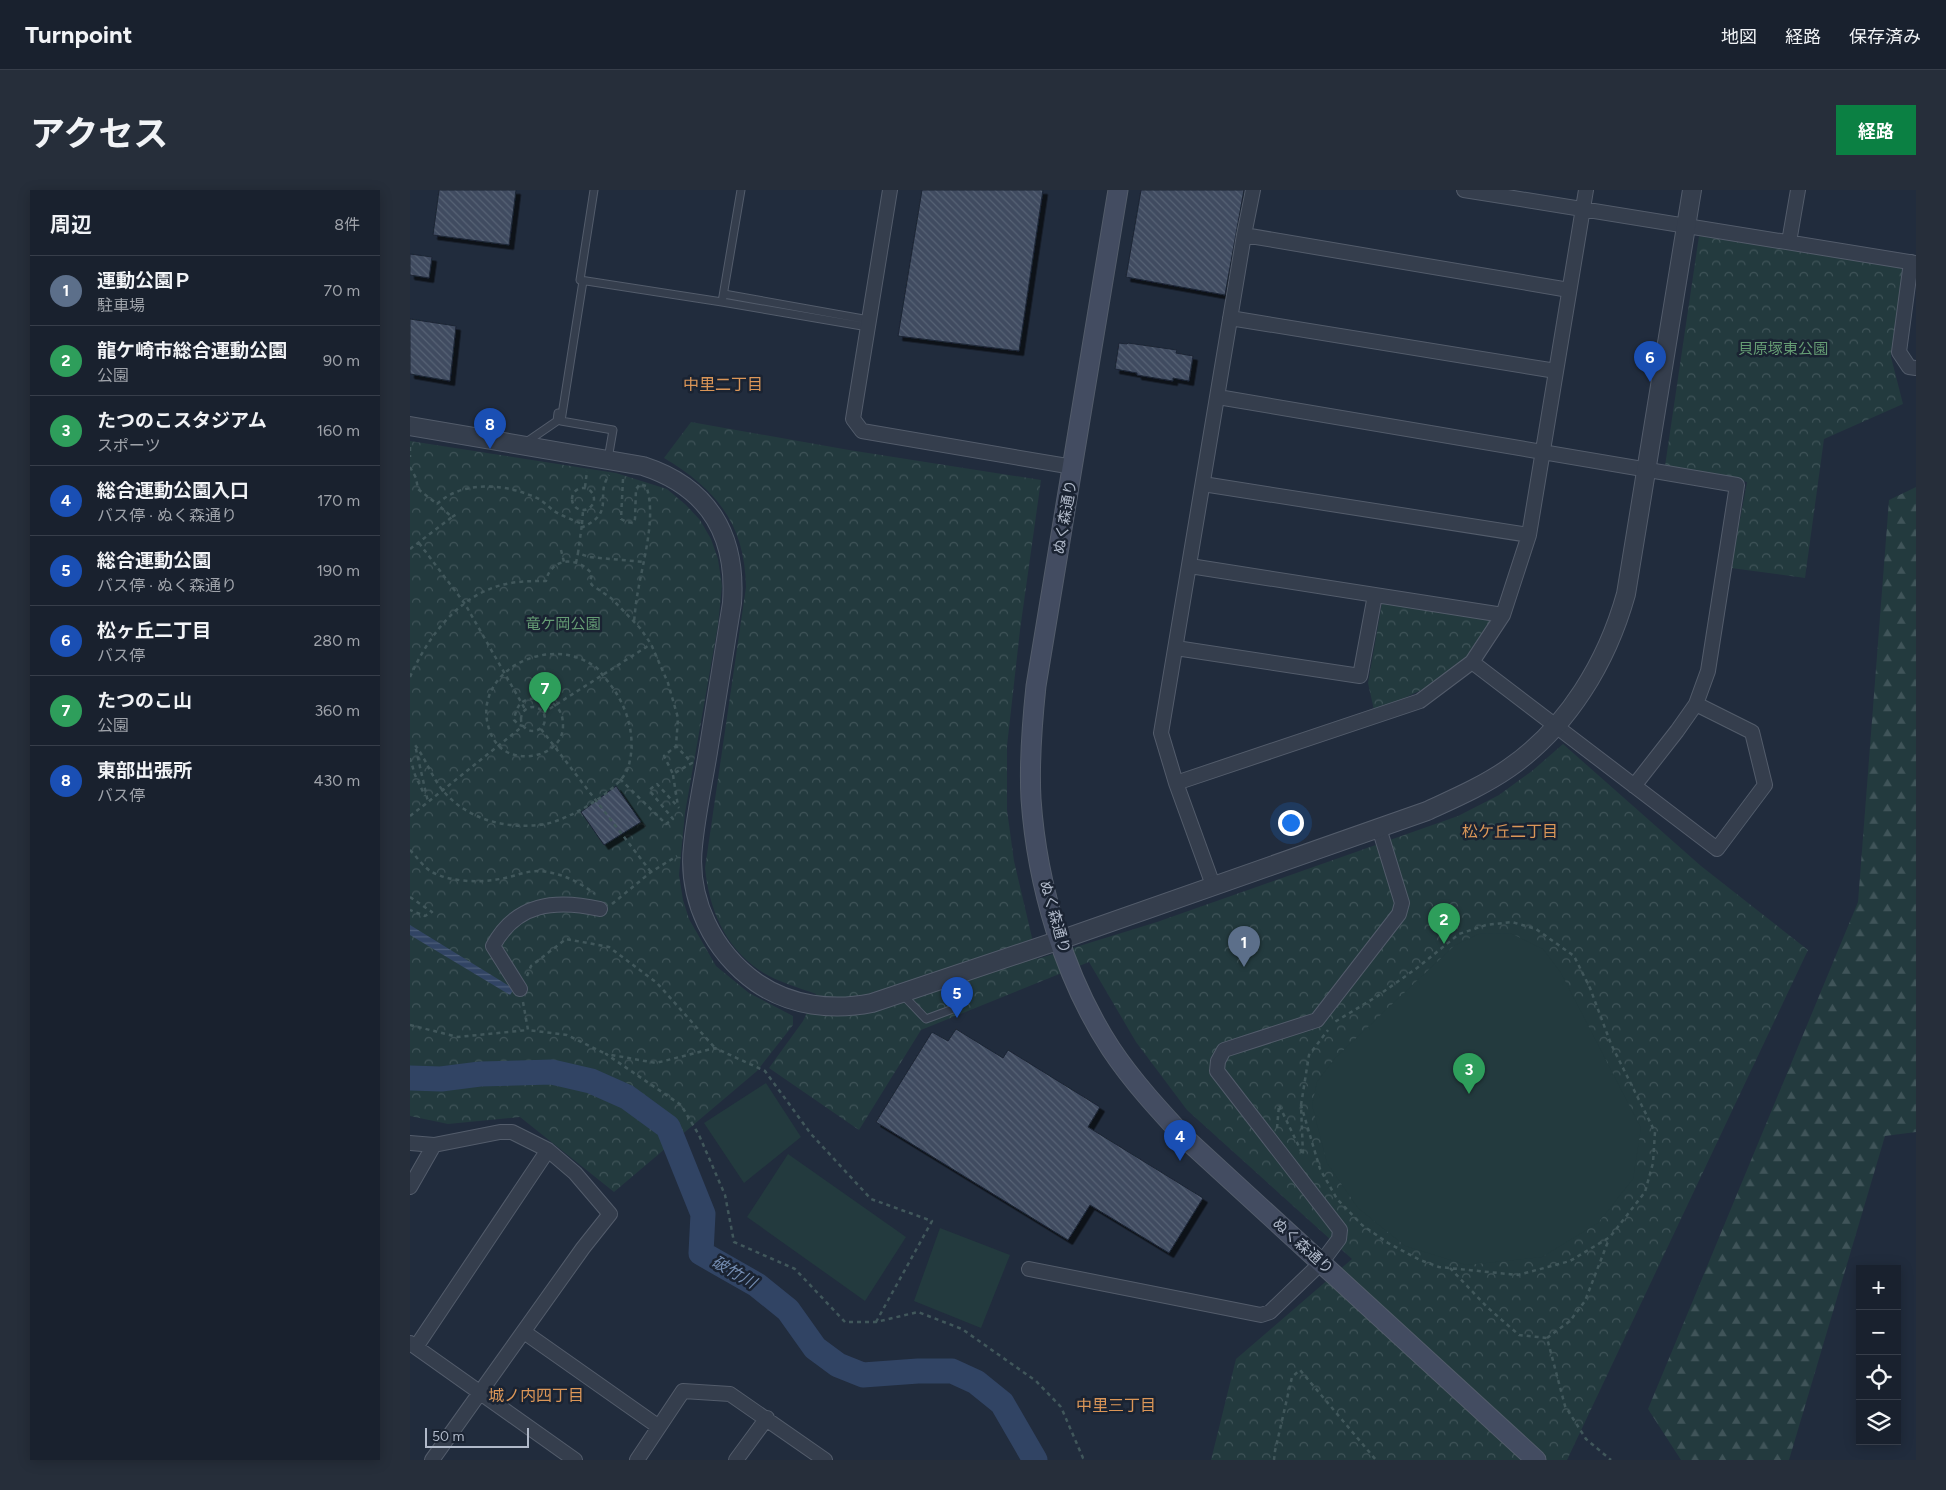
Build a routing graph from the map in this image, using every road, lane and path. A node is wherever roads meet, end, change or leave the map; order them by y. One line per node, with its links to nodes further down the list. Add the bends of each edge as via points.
1 (594, 190): 15 (lane)
2 (741, 190): 17 (lane)
3 (890, 190): 20 (street)
4 (1118, 190): 32 (main road, ぬく森通り)
5 (1253, 190): 12 (street)
6 (1464, 190): 10 (street)
7 (1586, 190): 10 (street)
8 (1692, 190): 11 (street)
9 (1798, 190): 13 (street)
10 (1583, 209): 11 (street); 16 (street)
11 (1687, 225): 13 (street); 33 (street)
12 (1244, 235): 16 (street); 19 (street)
13 (1789, 242): 14 (street)
14 (1914, 263): 21 (street, via 1899,352 1909,367)
15 (581, 280): 18 (lane); 25 (lane, via 557,421); 30 (lane, via 561,422 612,430)
16 (1569, 290): 22 (street)
17 (724, 294): 18 (lane); 20 (lane)
18 (722, 302): 20 (lane)
19 (1230, 318): 22 (street); 23 (street)
20 (868, 324): 32 (street, via 853,419 862,431)
21 (1916, 368)
22 (1556, 371): 27 (street)
23 (1218, 397): 27 (street); 35 (street)
24 (410, 426): 25 (street)
25 (522, 444): 30 (street)
26 (410, 447): 28 (path)
27 (1543, 453): 33 (street); 42 (street)
28 (410, 457)
29 (588, 465): 36 (path)
30 (610, 466): 41 (path, via 602,513); 75 (street, via 643,466 664,472 694,493 713,515 725,538 732,563 732,603)
31 (410, 467): 37 (path, via 418,489)
32 (1073, 467): 82 (main road, ぬく森通り, via 1036,686 1031,761 1035,835 1046,894)
33 (1648, 470): 60 (street, via 1737,486 1708,671); 64 (street, via 1632,569 1619,619 1581,694)
34 (616, 475): 48 (path, via 623,479 620,510 627,522 633,523 635,519 636,489 640,484 646,486 650,497)
35 (1203, 484): 42 (street); 50 (street)
36 (585, 488): 38 (path, via 591,492 594,501); 38 (path, via 574,490 572,501)
37 (437, 504): 40 (path); 41 (path, via 451,495 479,486 521,492)
38 (583, 511): 41 (path)
39 (457, 514): 40 (path)
40 (452, 517): 43 (path)
41 (581, 526): 46 (path)
42 (1529, 535): 53 (street)
43 (419, 543): 44 (path); 52 (path)
44 (410, 549)
45 (561, 550): 47 (path)
46 (578, 553): 48 (path); 49 (path)
47 (564, 562): 49 (path); 52 (path, via 550,568 546,581 501,585)
48 (644, 562): 54 (path)
49 (576, 563): 54 (path, via 592,574 592,585 611,598)
50 (1190, 566): 51 (street); 56 (street)
51 (1375, 595): 53 (street); 56 (street, via 1360,676)
52 (465, 604): 58 (path, via 434,633); 59 (path)
53 (1503, 616): 57 (street)
54 (634, 622): 55 (path)
55 (651, 644): 62 (path); 66 (path, via 668,683 678,718)
56 (1176, 648): 70 (street, via 1161,733)
57 (1472, 662): 64 (street); 70 (street, via 1420,701)
58 (410, 677)
59 (521, 703): 61 (path); 63 (path, via 514,720); 69 (path, via 526,699 548,701 562,714 561,739 542,754 515,755 495,742 486,713 495,682 516,664 533,656 552,653 595,666 611,684 625,709 631,730 632,754)
60 (1696, 704): 71 (street); 71 (street, via 1752,732 1765,785 1717,849)
61 (525, 710)
62 (543, 713): 63 (path, via 532,708 524,711 521,718); 65 (path, via 545,721)
63 (524, 726): 65 (path, via 532,731); 72 (path)
64 (1556, 726): 71 (street); 74 (street, via 1535,748 1483,785 1427,811)
65 (541, 729): 77 (path)
66 (676, 746): 68 (path, via 664,756); 68 (path, via 692,763)
67 (410, 758): 72 (path)
68 (673, 774): 69 (path, via 678,808 657,784 649,790 673,819 666,824)
69 (620, 779): 72 (path, via 594,802 574,813 547,824 512,826 479,817 446,794 415,745)
70 (1176, 783): 78 (street)
71 (1634, 786)
72 (428, 802): 73 (path)
73 (410, 816)
74 (1379, 828): 78 (street); 97 (street, via 1402,903 1399,914 1317,1020 1224,1050 1218,1061 1217,1071 1340,1230 1339,1239)
75 (692, 847): 77 (path); 85 (street, via 694,888 700,910 720,947 746,976 763,987 804,1004 853,1007)
76 (410, 850): 80 (path, via 430,872 447,877 491,880 539,871 581,883)
77 (651, 872): 80 (path, via 610,906)
78 (1213, 885): 82 (street)
79 (410, 897): 81 (path, via 432,912 425,916)
80 (603, 903): 84 (street, via 535,907 516,916 501,931 493,946)
81 (410, 910)
82 (1060, 940): 83 (street); 97 (main road, ぬく森通り, via 1100,1032 1146,1096 1186,1139)
83 (957, 974): 85 (street); 85 (lane, via 953,1009 926,1019)
84 (520, 989): 87 (path); 88 (path, via 532,966 566,939 609,947 657,983)
85 (902, 994)
86 (410, 1025): 87 (path, via 458,1037)
87 (528, 1030): 89 (path, via 567,1035)
88 (715, 1048): 89 (path, via 656,1063); 100 (path, via 765,1071 811,1134 871,1199 932,1221)
89 (606, 1054): 100 (path, via 681,1105 699,1135 725,1195 734,1242 795,1269 845,1322)
90 (1301, 1105): 91 (path, via 1303,1155 1279,1104 1277,1131); 96 (path, via 1309,1055 1332,1024 1417,968 1459,934 1486,925 1512,922 1536,929 1574,956 1611,1044 1655,1132 1653,1163 1644,1192); 98 (path, via 1320,1169 1337,1198 1362,1225 1388,1243 1420,1260)
91 (1271, 1125)
92 (410, 1143): 93 (street)
93 (434, 1145): 94 (street, via 512,1132); 95 (street)
94 (548, 1150): 101 (street, via 575,1173 610,1214); 103 (street)
95 (410, 1187)
96 (1610, 1237): 98 (path, via 1570,1261 1518,1275); 102 (path, via 1585,1301 1570,1321)
97 (1321, 1262): 99 (street, via 1270,1312 1260,1315); 115 (main road, ぬく森通り)
98 (1450, 1268): 102 (path, via 1486,1307 1519,1335)
99 (1029, 1270)
100 (876, 1322): 112 (path, via 918,1312 962,1329 1036,1381 1061,1407 1083,1458)
101 (524, 1332): 104 (street); 106 (street)
102 (1547, 1338): 116 (path, via 1565,1406 1586,1438)
103 (413, 1345): 104 (street)
104 (480, 1393): 107 (street); 108 (street)
105 (767, 1418): 106 (street, via 730,1394 682,1391); 110 (street); 111 (street)
106 (659, 1427): 109 (street)
107 (432, 1460)
108 (575, 1460)
109 (637, 1460)
110 (736, 1460)
111 (826, 1460)
112 (1087, 1460)
113 (1274, 1460): 114 (path, via 1292,1377 1300,1370)
114 (1376, 1460)
115 (1536, 1460)
116 (1611, 1460)

